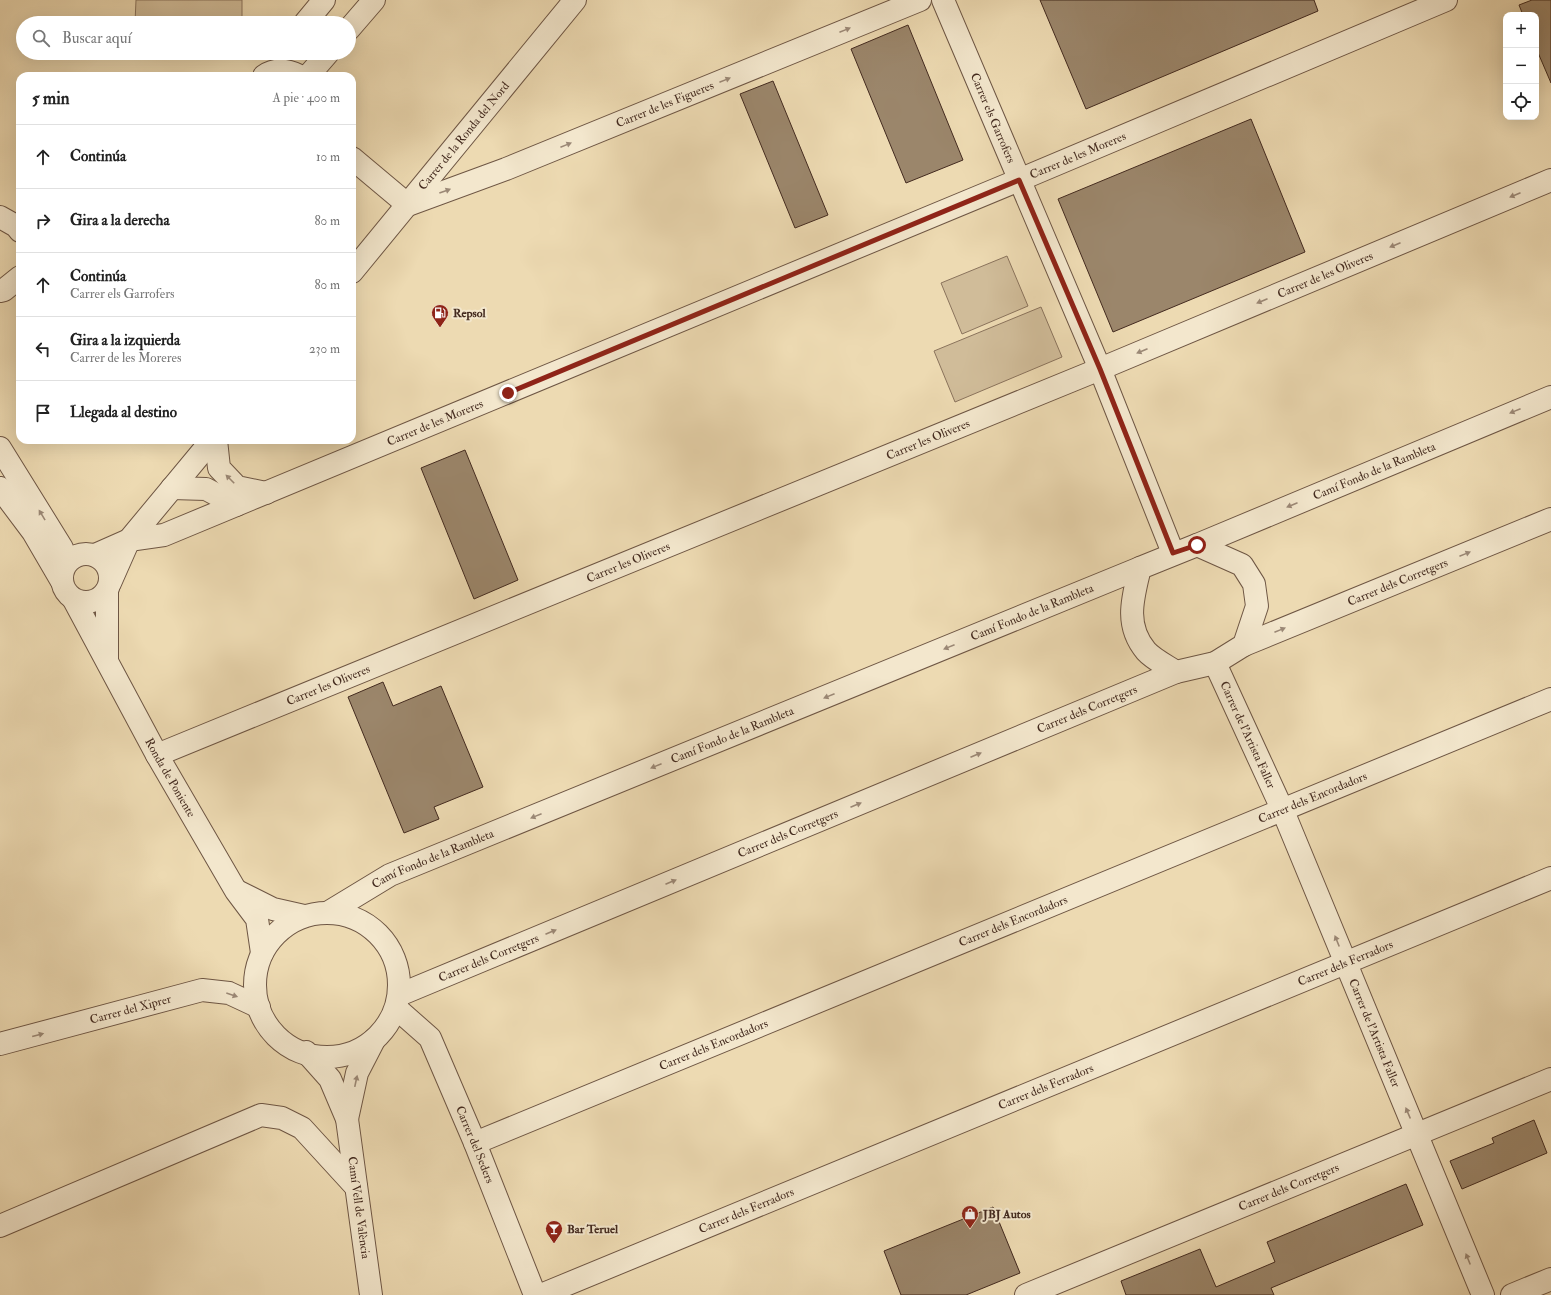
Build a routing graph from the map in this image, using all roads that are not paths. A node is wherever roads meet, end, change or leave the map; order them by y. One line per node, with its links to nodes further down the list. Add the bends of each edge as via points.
1 (324, 0): 7 (street)
2 (374, 0): 8 (street)
3 (575, 0): 18 (street, Carrer de la Ronda del Nord)
4 (920, 0): 18 (street, Carrer de les Figueres, one-way to 4, via 506,169)
5 (943, 0): 16 (street, Carrer els Garrofers)
6 (1446, 0): 16 (street, Carrer de les Moreres)
7 (311, 16)
8 (356, 21)
9 (276, 60): 11 (street)
10 (322, 60): 14 (street)
11 (266, 72)
12 (272, 72): 13 (street)
13 (290, 72)
14 (311, 72)
15 (356, 161): 18 (street)
16 (1019, 180): 22 (street, Carrer els Garrofers); 29 (street, Carrer de les Moreres)
17 (1551, 180): 22 (street, Carrer de les Oliveres, one-way to 22)
18 (408, 205): 21 (street, Carrer de la Ronda del Nord)
19 (0, 217): 20 (street)
20 (16, 226)
21 (356, 267)
22 (1100, 369): 36 (street, Carrer els Garrofers); 46 (street, Carrer les Oliveres)
23 (1551, 397): 34 (street, Camí Fondo de la Rambleta, one-way to 34)
24 (209, 444): 28 (street)
25 (216, 444): 29 (street, one-way to 25, via 237,486 219,468)
26 (0, 448): 35 (street, one-way to 26)
27 (0, 488): 32 (street)
28 (172, 488): 30 (street, via 206,489); 33 (street)
29 (266, 493): 30 (street, Carrer de les Moreres)
30 (236, 505): 33 (street, Carrer de les Moreres, via 164,535)
31 (1551, 519): 41 (street, Carrer dels Corretgers, one-way to 31)
32 (33, 532): 35 (street); 38 (street)
33 (129, 540): 35 (street); 39 (street)
34 (1197, 545): 36 (street); 41 (street, via 1242,565 1254,584 1257,606)
35 (78, 552): 38 (street, via 66,564); 39 (street, via 107,566)
36 (1173, 553): 37 (street)
37 (1140, 568): 44 (street, via 1131,602 1134,630 1146,651); 50 (street, Camí Fondo de la Rambleta, one-way to 50, via 390,875)
38 (61, 580): 40 (street, via 63,588)
39 (108, 587): 40 (street, via 99,599 91,602); 43 (street, Ronda de Poniente)
40 (74, 600): 43 (street, Ronda de Poniente)
41 (1244, 645): 42 (street)
42 (1215, 663): 44 (street); 47 (street, Carrer de l'Artista Faller)
43 (107, 664): 46 (street, Ronda de Poniente)
44 (1176, 672): 54 (street, Carrer dels Corretgers, one-way to 44)
45 (1551, 699): 47 (street, Carrer dels Encordadors)
46 (157, 755): 49 (street, Ronda de Poniente)
47 (1283, 811): 53 (street, Carrer de l'Artista Faller, one-way to 47); 62 (street, Carrer dels Encordadors)
48 (1551, 878): 53 (street, Carrer dels Ferradors)
49 (236, 891): 51 (street, via 273,909); 52 (street, Ronda de Poniente, via 257,919)
50 (329, 912): 51 (street); 54 (street, via 360,920 380,935 389,947 398,970)
51 (304, 916): 52 (street, via 282,928)
52 (262, 953): 55 (street, via 255,978 255,991)
53 (1346, 963): 61 (street, Carrer de l'Artista Faller, one-way to 53); 68 (street, Carrer dels Ferradors)
54 (397, 1001): 56 (street, via 384,1030); 62 (street, Carrer del Seders, via 430,1038)
55 (260, 1007): 57 (street, Carrer del Xiprer, one-way to 55, via 202,990 229,993); 58 (street, via 262,1016 273,1033 293,1049)
56 (374, 1040): 58 (street, via 352,1053 327,1057); 60 (street, Camí Vell de València, one-way to 56, via 357,1073)
57 (0, 1044)
58 (306, 1052): 60 (street, Camí Vell de València, via 330,1079)
59 (1551, 1079): 61 (street, Carrer dels Corretgers)
60 (347, 1120): 63 (street, Camí Vell de València)
61 (1417, 1133): 69 (street, Carrer dels Corretgers); 70 (street, Carrer de l'Artista Faller, one-way to 61)
62 (475, 1143): 67 (street, Carrer del Seders)
63 (356, 1187): 64 (street, via 302,1128 282,1118 261,1115); 66 (street, Camí Vell de València)
64 (0, 1226)
65 (1551, 1279): 71 (street)
66 (371, 1295)
67 (535, 1295)
68 (541, 1295)
69 (1026, 1295)
70 (1483, 1295)
71 (1512, 1295)

